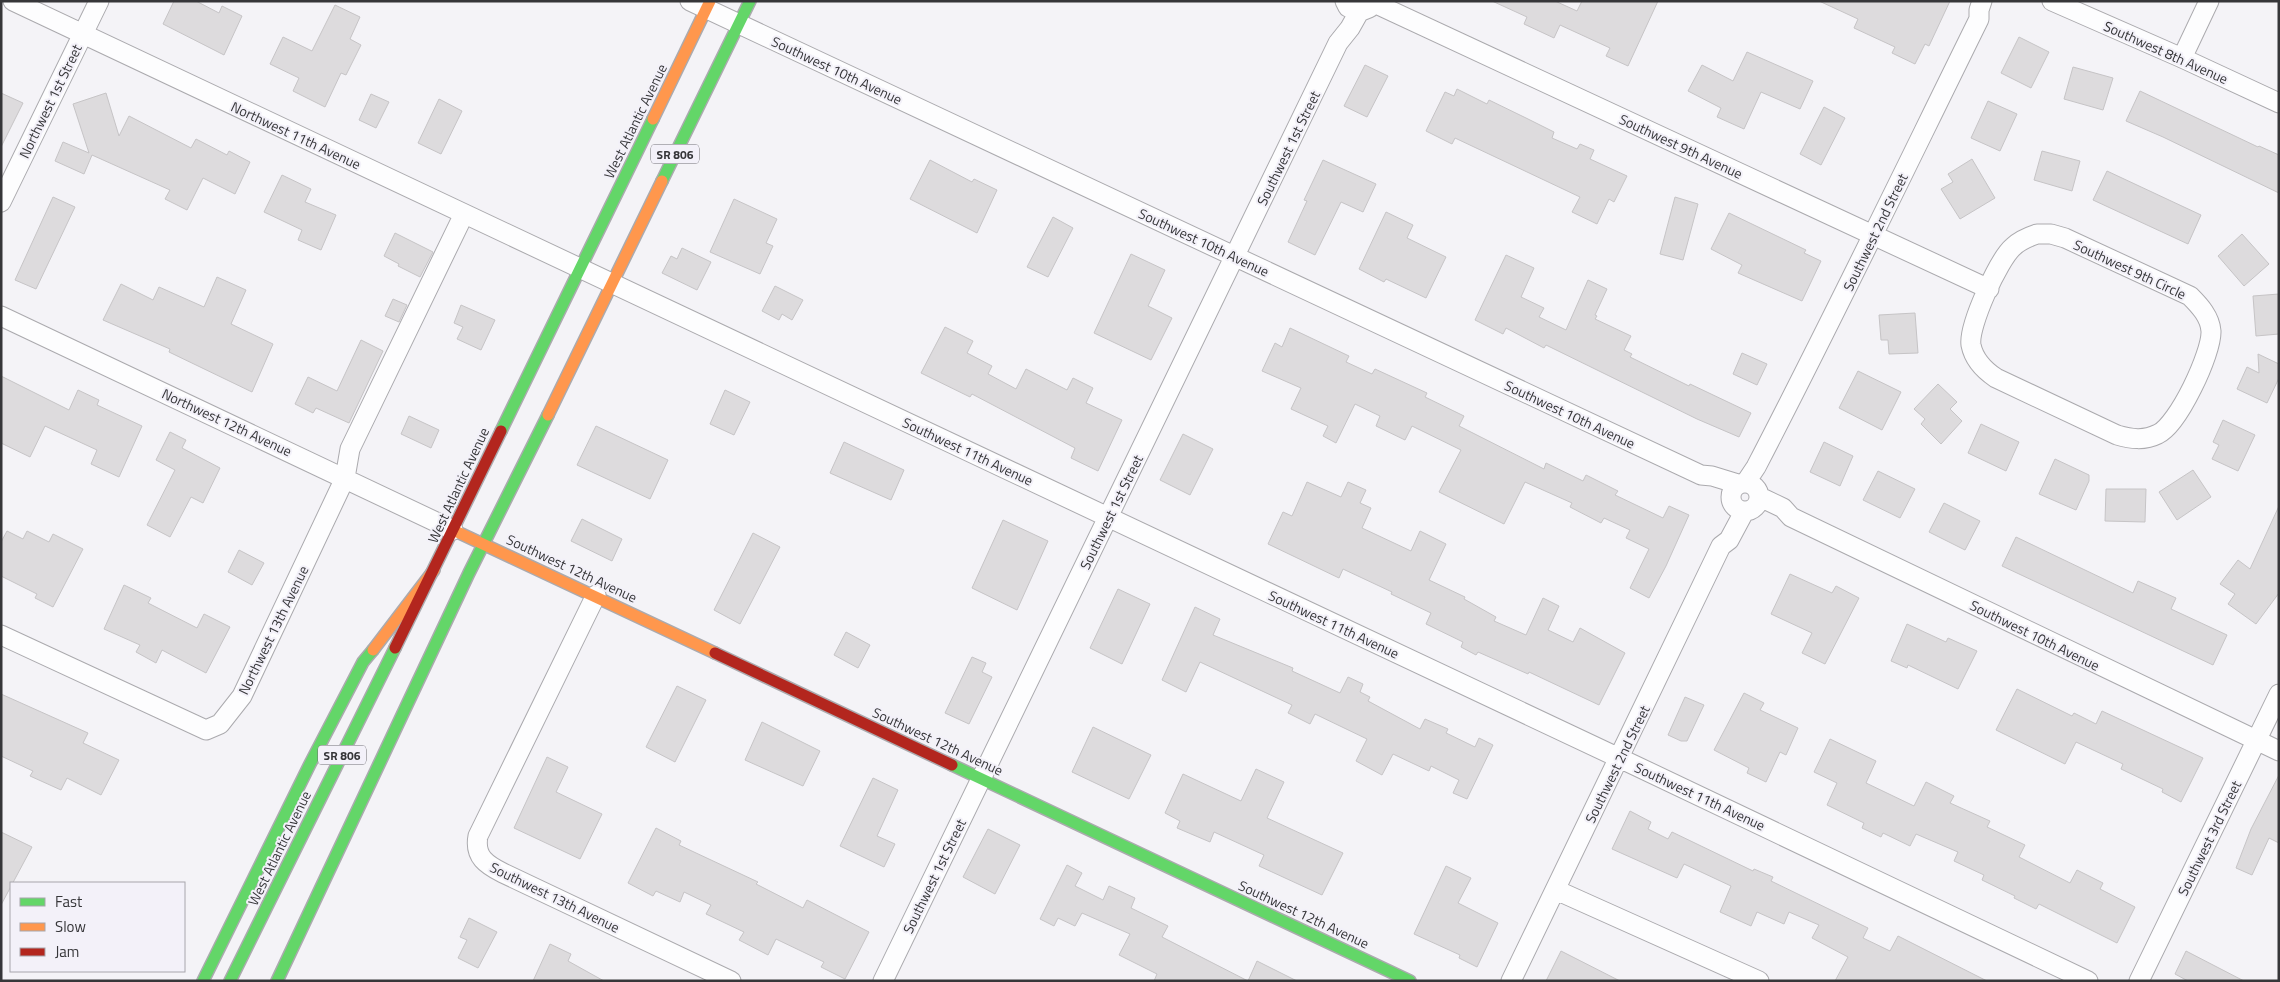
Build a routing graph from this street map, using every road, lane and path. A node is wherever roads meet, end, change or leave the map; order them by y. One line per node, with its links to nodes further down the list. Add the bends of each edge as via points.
1 (12, 1): 11 (street, Northwest 11th Avenue)
2 (99, 1): 11 (street, Northwest 1st Street)
3 (750, 1): 10 (main road, SR 806)
4 (1993, 1): 9 (street, Southwest 2nd Street, via 1985,14)
5 (2052, 1): 12 (street, Southwest 8th Avenue)
6 (2209, 1): 12 (street)
7 (702, 4): 10 (street, Southwest 10th Avenue); 18 (main road, West Atlantic Avenue / SR 806)
8 (1360, 5): 16 (street, Southwest 9th Avenue); 17 (street, Southwest 1st Street, via 1340,28 1338,43)
9 (1980, 10): 16 (street, Southwest 2nd Street)
10 (739, 24): 17 (street, Southwest 10th Avenue); 19 (main road, SR 806)
11 (82, 34): 14 (street, Northwest 1st Street); 15 (street, Northwest 11th Avenue)
12 (2182, 58): 13 (street, Southwest 8th Avenue)
13 (2279, 103)
14 (1, 202)
15 (464, 214): 18 (street, Northwest 11th Avenue); 22 (street, Northwest 13th Avenue, via 350,449)
16 (1874, 234): 20 (street, Southwest 9th Avenue); 23 (street, Southwest 2nd Street, via 1768,445 1767,463)
17 (1235, 257): 23 (street, Southwest 10th Avenue, via 1702,475 1712,476); 24 (street, Southwest 1st Street)
18 (579, 269): 19 (street, Southwest 11th Avenue); 25 (main road, West Atlantic Avenue / SR 806)
19 (612, 284): 24 (street, Southwest 11th Avenue); 26 (main road, SR 806)
20 (1989, 289): 20 (street, Southwest 9th Circle, via 2012,247 2037,234 2058,236 2190,296 2208,318 2211,332 2206,356 2170,426 2145,439 2124,437 1984,370 1971,345 1972,330)
21 (1, 316): 22 (street, Northwest 12th Avenue)
22 (345, 478): 25 (street, Northwest 12th Avenue); 29 (street, Northwest 13th Avenue, via 242,696 220,724 206,730)
23 (1746, 497): 31 (street, Southwest 10th Avenue); 33 (street, Southwest 2nd Street, via 1729,540 1721,546)
24 (1108, 518): 33 (street, Southwest 11th Avenue); 34 (street, Southwest 1st Street)
25 (453, 530): 26 (main road, Southwest 12th Avenue); 27 (main road, West Atlantic Avenue / SR 806)
26 (484, 544): 28 (main road, Southwest 12th Avenue); 40 (main road, SR 806)
27 (434, 570): 35 (main road, via 363,662); 39 (main road, West Atlantic Avenue / SR 806)
28 (596, 595): 34 (main road, Southwest 12th Avenue); 41 (street, Southwest 13th Avenue, via 478,836 476,846 486,864)
29 (1, 636)
30 (2279, 694): 31 (street, Southwest 3rd Street)
31 (2256, 741): 32 (street, Southwest 10th Avenue); 47 (street, Southwest 3rd Street)
32 (2279, 751)
33 (1620, 758): 36 (street, Southwest 2nd Street); 46 (street, Southwest 11th Avenue)
34 (982, 779): 42 (street, Southwest 1st Street); 43 (main road, Southwest 12th Avenue)
35 (263, 859): 37 (main road); 38 (main road)
36 (1556, 890): 44 (street, Southwest 2nd Street); 45 (street)
37 (200, 960)
38 (203, 981)
39 (230, 981)
40 (277, 981)
41 (730, 981)
42 (883, 981)
43 (1410, 981)
44 (1512, 981)
45 (1759, 981)
46 (2088, 981)
47 (2139, 981)

